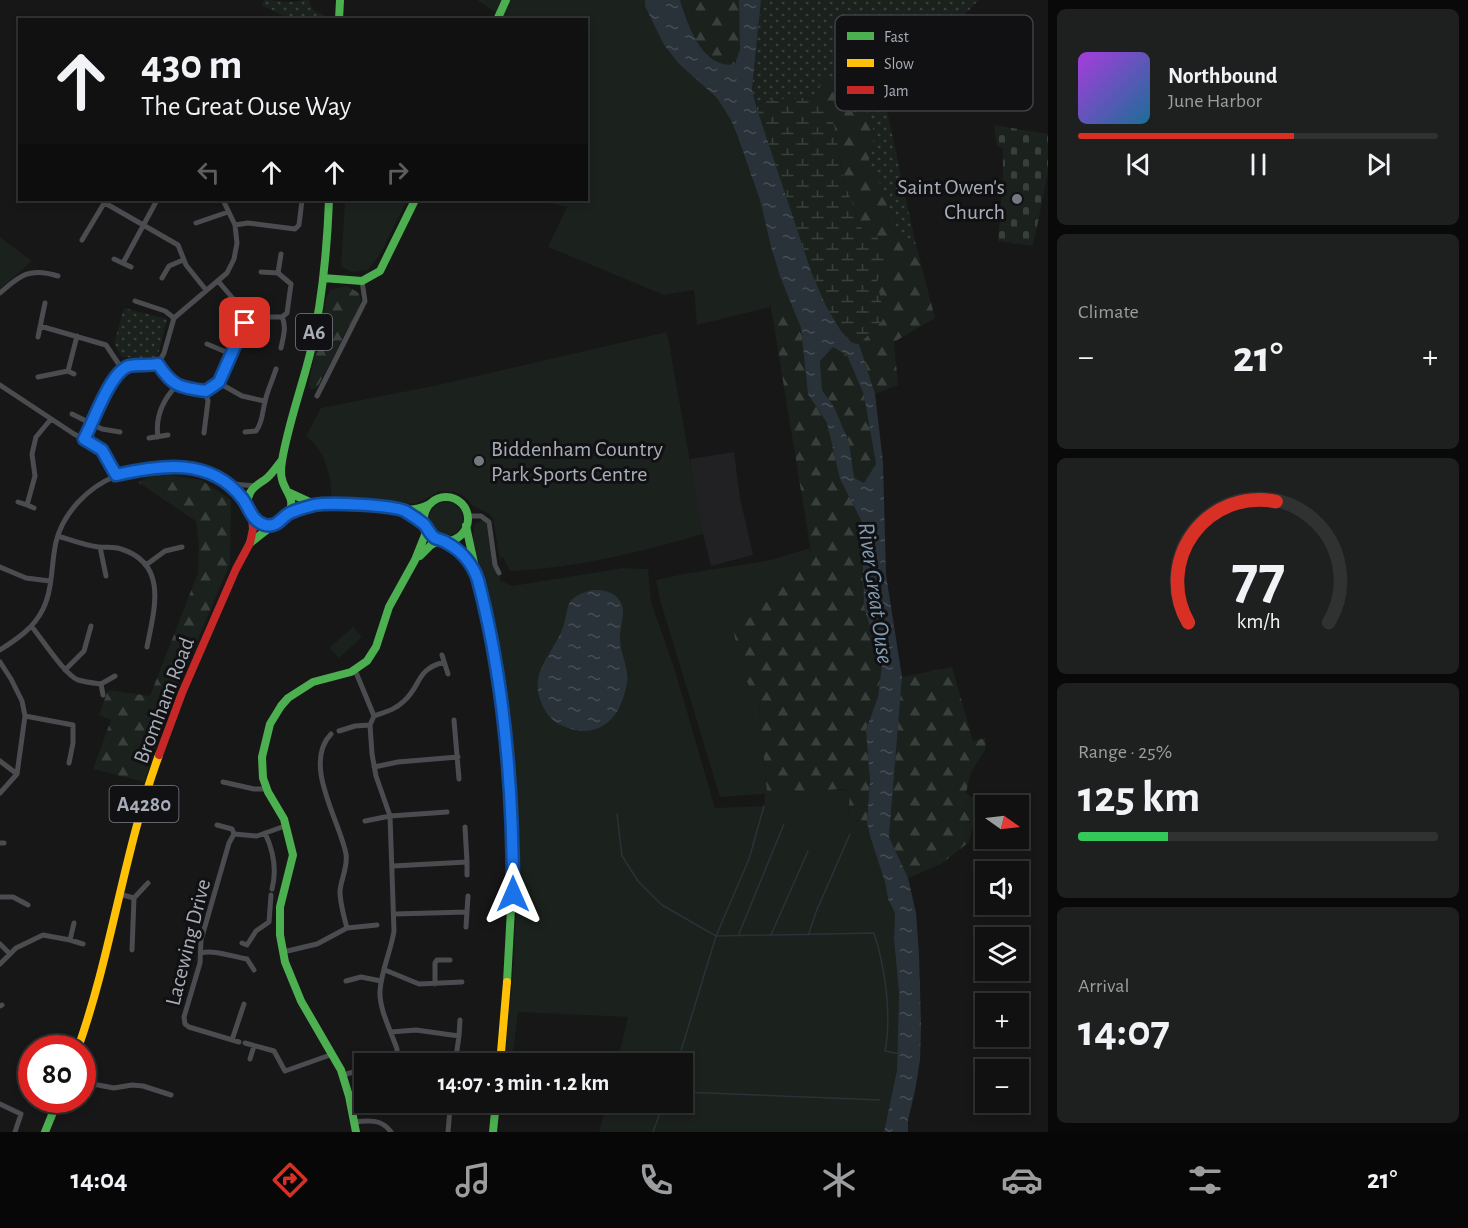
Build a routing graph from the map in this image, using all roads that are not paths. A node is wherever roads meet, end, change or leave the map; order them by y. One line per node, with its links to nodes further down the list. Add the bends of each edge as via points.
1 (340, 0): 3 (main road)
2 (504, 4): 4 (main road)
3 (339, 18)
4 (498, 18)
5 (106, 201): 13 (street); 15 (street)
6 (156, 201): 13 (street)
7 (223, 201): 11 (street)
8 (302, 201): 14 (street, via 296,229)
9 (329, 201): 25 (main road, A6)
10 (415, 201): 27 (main road, via 380,272)
11 (228, 212): 12 (street); 14 (street)
12 (196, 223)
13 (143, 224): 18 (street, via 178,245); 19 (street)
14 (235, 225): 26 (street, via 234,259)
15 (82, 240)
16 (281, 255): 22 (street)
17 (114, 259): 19 (street)
18 (183, 260): 24 (street, via 173,263); 28 (street)
19 (123, 263): 20 (street)
20 (131, 267)
21 (261, 272): 22 (street)
22 (278, 273): 33 (street, via 291,284 287,313)
23 (58, 276): 29 (street, via 36,271 23,274)
24 (162, 278)
25 (323, 279): 27 (main road); 61 (main road, A6, via 310,351)
26 (218, 281): 28 (street); 32 (street)
27 (363, 281): 49 (street, via 365,301)
28 (206, 290): 34 (street)
29 (0, 293)
30 (135, 301): 34 (street)
31 (45, 303): 35 (street)
32 (244, 317): 33 (street); 40 (street)
33 (282, 317): 39 (street)
34 (174, 318): 41 (street)
35 (40, 326): 36 (street); 37 (street)
36 (77, 336): 42 (street, via 106,345); 44 (street, via 71,372)
37 (38, 337)
38 (207, 344): 40 (street)
39 (281, 348)
40 (231, 354): 45 (street)
41 (158, 364): 42 (street); 47 (street)
42 (122, 369): 53 (street)
43 (276, 369): 50 (street)
44 (38, 377)
45 (219, 382): 48 (street); 50 (street, via 242,396)
46 (0, 385): 52 (street)
47 (176, 386): 48 (street); 58 (street, via 162,407)
48 (206, 391): 56 (street)
49 (317, 396)
50 (264, 401): 55 (street, via 260,426 256,431)
51 (72, 414): 53 (street)
52 (51, 419): 60 (street); 69 (street, via 36,436 32,454 35,476)
53 (92, 425): 54 (street); 60 (street)
54 (120, 432)
55 (244, 432)
56 (204, 433)
57 (168, 435): 58 (street)
58 (158, 437): 59 (street)
59 (149, 438)
60 (84, 439): 62 (street, via 102,450)
61 (282, 460): 63 (main road, A6); 66 (main road, A6, via 282,480)
62 (116, 475): 64 (street, via 178,466); 80 (street, via 78,503)
63 (263, 481): 65 (main road); 66 (main road, via 271,480)
64 (228, 482): 65 (street); 71 (street)
65 (254, 486): 71 (main road)
66 (287, 490): 70 (main road); 74 (main road, via 291,500)
67 (18, 502): 69 (street)
68 (430, 504): 73 (main road, via 418,510); 76 (main road, via 452,498 461,503); 79 (main road, via 424,516)
69 (27, 505): 72 (street)
70 (316, 505): 73 (main road); 74 (main road)
71 (248, 507): 75 (main road)
72 (34, 508)
73 (403, 510): 79 (main road)
74 (289, 512): 77 (main road)
75 (252, 516): 77 (main road); 82 (main road, Bromham Road / A4280)
76 (467, 516): 78 (main road); 89 (street, via 481,516 489,522 495,565)
77 (273, 525): 82 (main road, Bromham Road / A4280)
78 (466, 526): 81 (main road, via 458,537); 88 (main road)
79 (426, 527): 81 (main road, via 432,536); 85 (main road)
80 (58, 536): 83 (street); 91 (street)
81 (442, 540): 85 (main road); 88 (main road, via 458,550)
82 (250, 543): 132 (main road, Bromham Road / A4280, via 210,626 171,722)
83 (100, 547): 86 (street, via 120,548); 90 (street)
84 (182, 547): 86 (street, via 165,551)
85 (417, 560): 100 (main road, via 389,608 370,658)
86 (146, 565): 94 (street, via 154,579 155,607)
87 (0, 567): 91 (street, via 26,578)
88 (474, 569): 170 (main road, via 496,668 511,803 511,940)
89 (500, 573)
90 (106, 576)
91 (50, 581): 93 (street, via 45,604)
92 (91, 626): 99 (street, via 84,651)
93 (32, 627): 95 (street); 99 (street)
94 (147, 647)
95 (0, 650)
96 (442, 655): 98 (street)
97 (0, 662): 105 (street, via 22,701)
98 (444, 662): 101 (street); 106 (street, via 423,673 398,706)
99 (65, 670): 103 (street, via 76,679)
100 (355, 670): 106 (street); 118 (main road, via 315,680 281,706 264,743 262,770)
101 (448, 674)
102 (115, 676): 103 (street)
103 (101, 684): 104 (street)
104 (103, 695)
105 (25, 716): 113 (street, via 73,725); 115 (street)
106 (374, 716): 108 (street)
107 (454, 720): 111 (street)
108 (370, 725): 109 (street); 114 (street)
109 (339, 731)
110 (331, 734): 144 (street, via 324,741 321,772 346,857 340,892)
111 (458, 757): 114 (street); 116 (street)
112 (0, 761): 115 (street)
113 (69, 763)
114 (374, 767): 121 (street)
115 (17, 774): 119 (street)
116 (459, 779)
117 (223, 782): 118 (street)
118 (266, 789): 124 (main road)
119 (0, 793)
120 (447, 812): 121 (street)
121 (390, 816): 122 (street); 129 (street)
122 (365, 821)
123 (217, 825): 127 (street, via 232,829)
124 (285, 826): 126 (street); 142 (main road, via 293,854 282,891)
125 (465, 827): 128 (street)
126 (265, 833): 127 (street); 139 (street, via 273,853 274,874)
127 (234, 834): 151 (street, Lacewing Drive, via 201,940)
128 (467, 862): 129 (street); 130 (street)
129 (393, 866): 138 (street)
130 (467, 875)
131 (148, 883): 135 (street)
132 (119, 894): 135 (street); 164 (main road, Bromham Road / A4280)
133 (468, 896): 137 (street)
134 (0, 897): 136 (street, via 13,897)
135 (134, 898): 149 (street)
136 (28, 905)
137 (467, 912): 138 (street); 143 (street)
138 (395, 914): 156 (street, via 392,948)
139 (269, 922): 142 (street); 146 (street, via 256,931 247,945)
140 (74, 923): 145 (street)
141 (377, 925): 144 (street)
142 (280, 926): 150 (main road)
143 (466, 927)
144 (347, 928): 150 (street, via 317,944)
145 (70, 940): 148 (street); 152 (street, via 43,934)
146 (242, 943)
147 (0, 944): 152 (street)
148 (83, 944)
149 (132, 950)
150 (283, 952): 171 (main road, via 294,987)
151 (201, 953): 155 (street, via 246,959); 166 (street, Lacewing Drive, via 185,1024)
152 (10, 954): 154 (street)
153 (450, 960): 160 (street, via 435,963)
154 (0, 964)
155 (254, 970)
156 (385, 970): 158 (street); 160 (street, via 420,984)
157 (346, 981): 158 (street, via 361,977)
158 (381, 981): 163 (street, via 380,994)
159 (462, 982): 160 (street)
160 (435, 984)
161 (244, 1004): 166 (street)
162 (460, 1020): 165 (street)
163 (391, 1032): 165 (street, via 416,1030); 168 (street)
164 (83, 1035)
165 (459, 1035): 169 (street)
166 (239, 1042): 167 (street)
167 (254, 1046): 171 (street, via 274,1051 285,1071); 172 (street)
168 (397, 1053)
169 (457, 1053)
170 (501, 1053)
171 (333, 1054): 174 (main road)
172 (250, 1059)
173 (354, 1072): 174 (street)
174 (343, 1075): 181 (main road)
175 (96, 1085): 176 (street, via 143,1086)
176 (171, 1095)
177 (0, 1104): 182 (street, via 21,1114)
178 (53, 1113): 183 (main road)
179 (449, 1113): 186 (street)
180 (495, 1113): 187 (main road)
181 (354, 1122): 184 (main road); 185 (street, via 382,1123)
182 (15, 1132)
183 (45, 1132)
184 (356, 1132)
185 (391, 1132)
186 (447, 1132)
187 (493, 1132)

